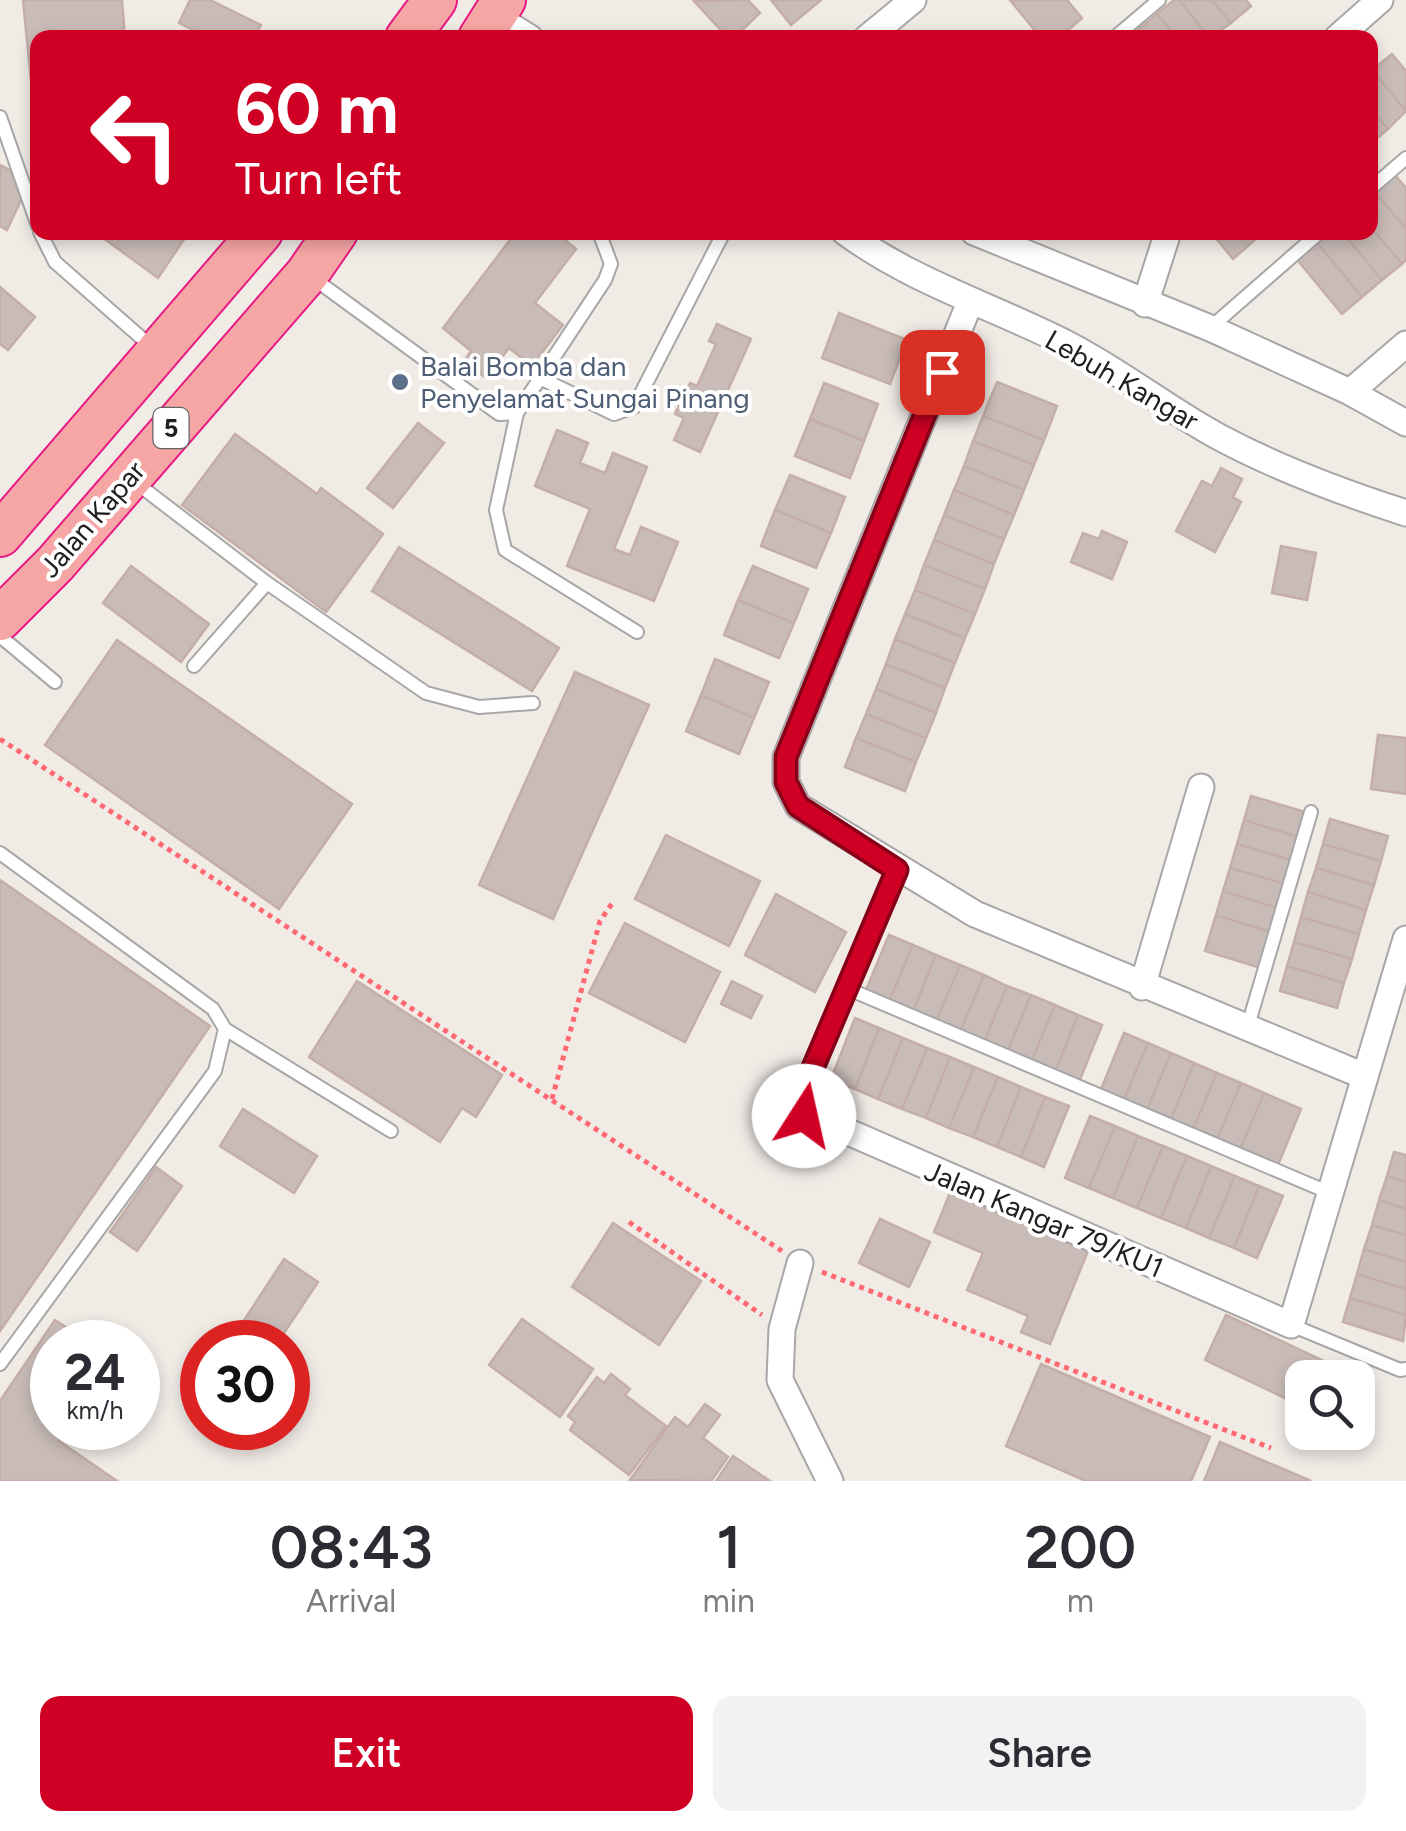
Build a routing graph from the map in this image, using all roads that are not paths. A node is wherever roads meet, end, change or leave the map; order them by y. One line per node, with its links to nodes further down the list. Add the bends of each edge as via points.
1 (435, 0): 5 (highway)
2 (913, 0): 6 (street)
3 (1159, 0): 7 (lane)
4 (1380, 0): 8 (street)
5 (413, 30)
6 (877, 30)
7 (1123, 30)
8 (1346, 30)
9 (0, 116): 12 (lane)
10 (1406, 158): 11 (lane)
11 (1378, 182)
12 (30, 203)
13 (44, 240): 27 (lane, via 55,262)
14 (254, 240): 27 (highway, Jalan Kapar / 5)
15 (330, 240): 22 (highway, Jalan Kapar / 5)
16 (602, 240): 28 (lane, via 611,264 605,280)
17 (720, 240): 28 (lane, via 634,407 614,414)
18 (856, 240): 23 (street, Lebuh Kangar)
19 (993, 240): 24 (street)
20 (1165, 240): 24 (street)
21 (1311, 240): 25 (lane)
22 (307, 274): 30 (lane, via 499,414); 32 (highway, Jalan Kapar / 5)
23 (970, 302): 33 (street, Lebuh Kangar, via 1071,346 1222,439); 45 (street, via 786,757 786,782 798,806)
24 (1145, 304): 25 (street)
25 (1210, 328): 29 (street)
26 (1406, 344): 29 (street)
27 (159, 354): 34 (highway, Jalan Kapar / 5)
28 (542, 379): 30 (lane)
29 (1350, 392): 31 (street)
30 (517, 413): 37 (lane, via 496,510 505,550)
31 (1406, 423)
32 (129, 477): 35 (lane); 36 (highway, Jalan Kapar / 5)
33 (1406, 513)
34 (0, 535)
35 (267, 583): 39 (lane); 41 (lane, via 426,693 479,707)
36 (0, 619)
37 (637, 632)
38 (0, 636): 40 (lane)
39 (194, 666)
40 (55, 682)
41 (533, 703)
42 (1201, 787): 47 (street)
43 (1311, 812): 50 (lane)
44 (0, 854): 49 (lane, via 212,1009)
45 (897, 870): 47 (street, via 975,914); 48 (lane)
46 (1406, 939): 51 (street)
47 (1142, 987): 50 (street)
48 (846, 988): 52 (lane); 54 (lane)
49 (226, 1029): 53 (lane); 57 (lane, via 214,1071)
50 (1247, 1029): 51 (street)
51 (1364, 1076): 54 (street)
52 (798, 1110): 56 (street, Jalan Kangar 79/KU1)
53 (390, 1131)
54 (1330, 1193): 56 (street)
55 (800, 1263): 59 (street, via 782,1329 780,1380)
56 (1291, 1325): 58 (lane)
57 (0, 1364)
58 (1406, 1369)
59 (830, 1481)

